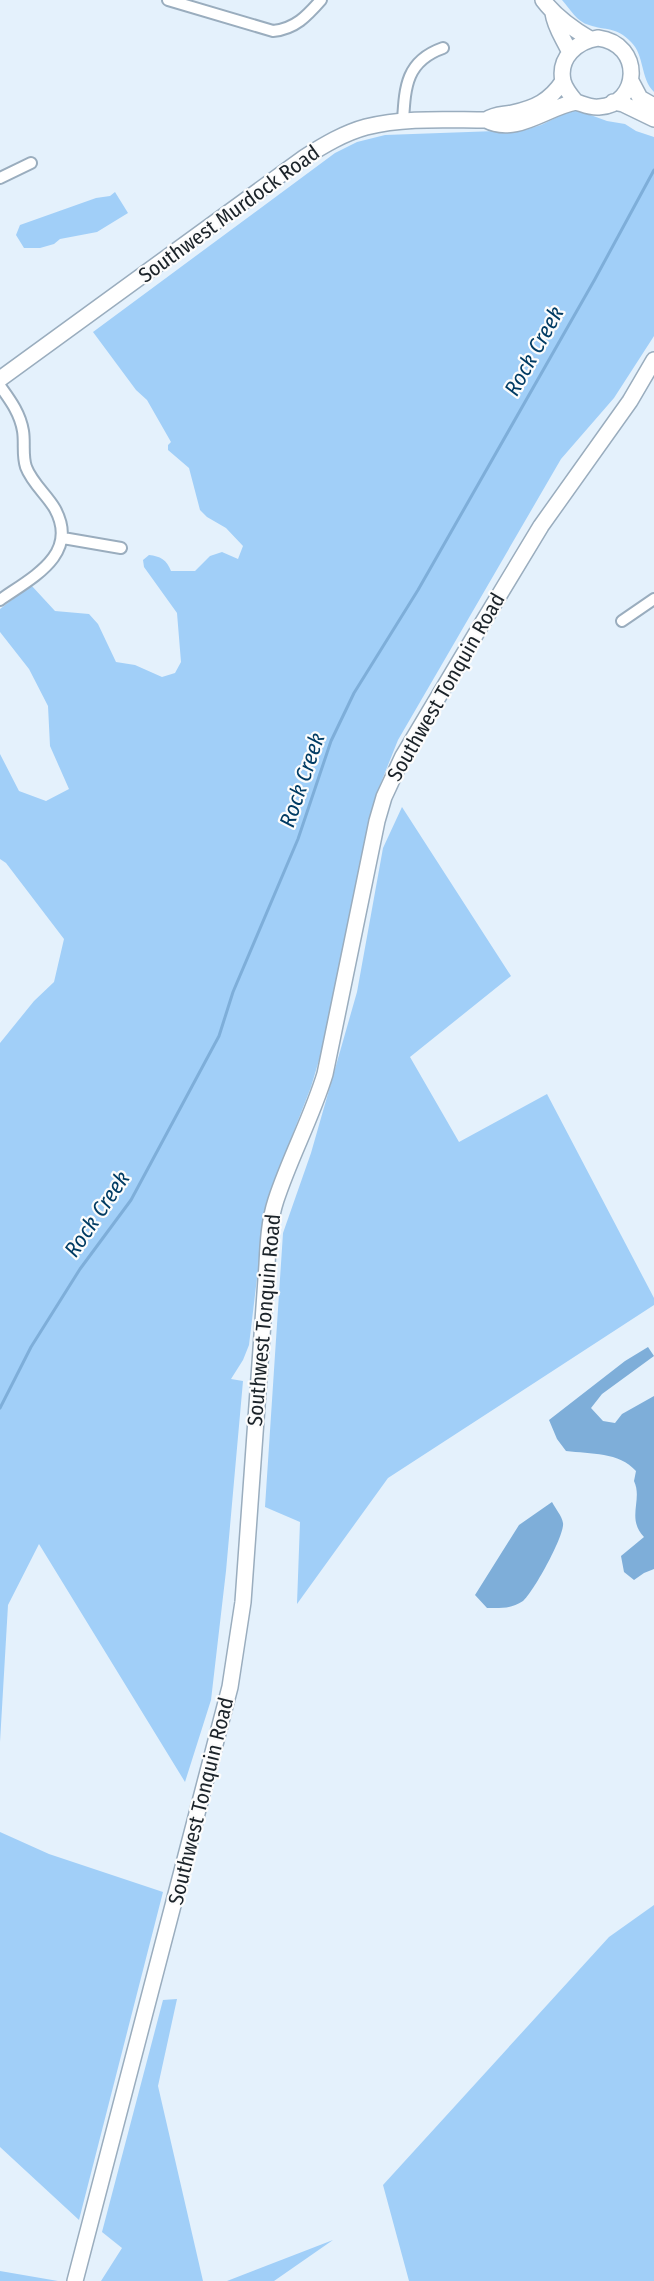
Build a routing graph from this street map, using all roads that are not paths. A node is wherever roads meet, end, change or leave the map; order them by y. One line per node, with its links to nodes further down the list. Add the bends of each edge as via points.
1 (168, 0): 2 (street, via 273,31 301,22)
2 (321, 0)
3 (543, 0): 4 (main road)
4 (553, 13): 5 (main road); 7 (main road, via 554,24)
5 (590, 39): 7 (main road); 9 (main road, via 614,42 626,52)
6 (443, 48): 15 (street, via 429,53 413,69 405,85)
7 (570, 53): 8 (main road)
8 (563, 81): 10 (main road); 14 (main road, Southwest Murdock Road, via 544,102 522,111 495,114)
9 (631, 81): 11 (main road); 12 (main road, via 640,98)
10 (576, 102): 11 (main road, via 600,107); 14 (main road, Southwest Murdock Road, via 524,121 495,125)
11 (613, 102): 13 (main road)
12 (654, 106)
13 (654, 119)
14 (486, 120): 15 (main road, Southwest Murdock Road)
15 (404, 121): 19 (main road, Southwest Murdock Road, via 358,129 313,152)
16 (31, 163): 17 (street)
17 (0, 178)
18 (654, 360): 26 (main road, Southwest Tonquin Road, via 630,401 536,534 403,756 384,797 328,1065 272,1218 243,1602 229,1695)
19 (0, 380)
20 (0, 386): 21 (street, via 18,412 27,469 56,510)
21 (63, 538): 22 (street); 24 (street, via 57,555 44,568)
22 (122, 548)
23 (654, 598): 25 (street)
24 (0, 600)
25 (622, 621)
26 (75, 2281)

